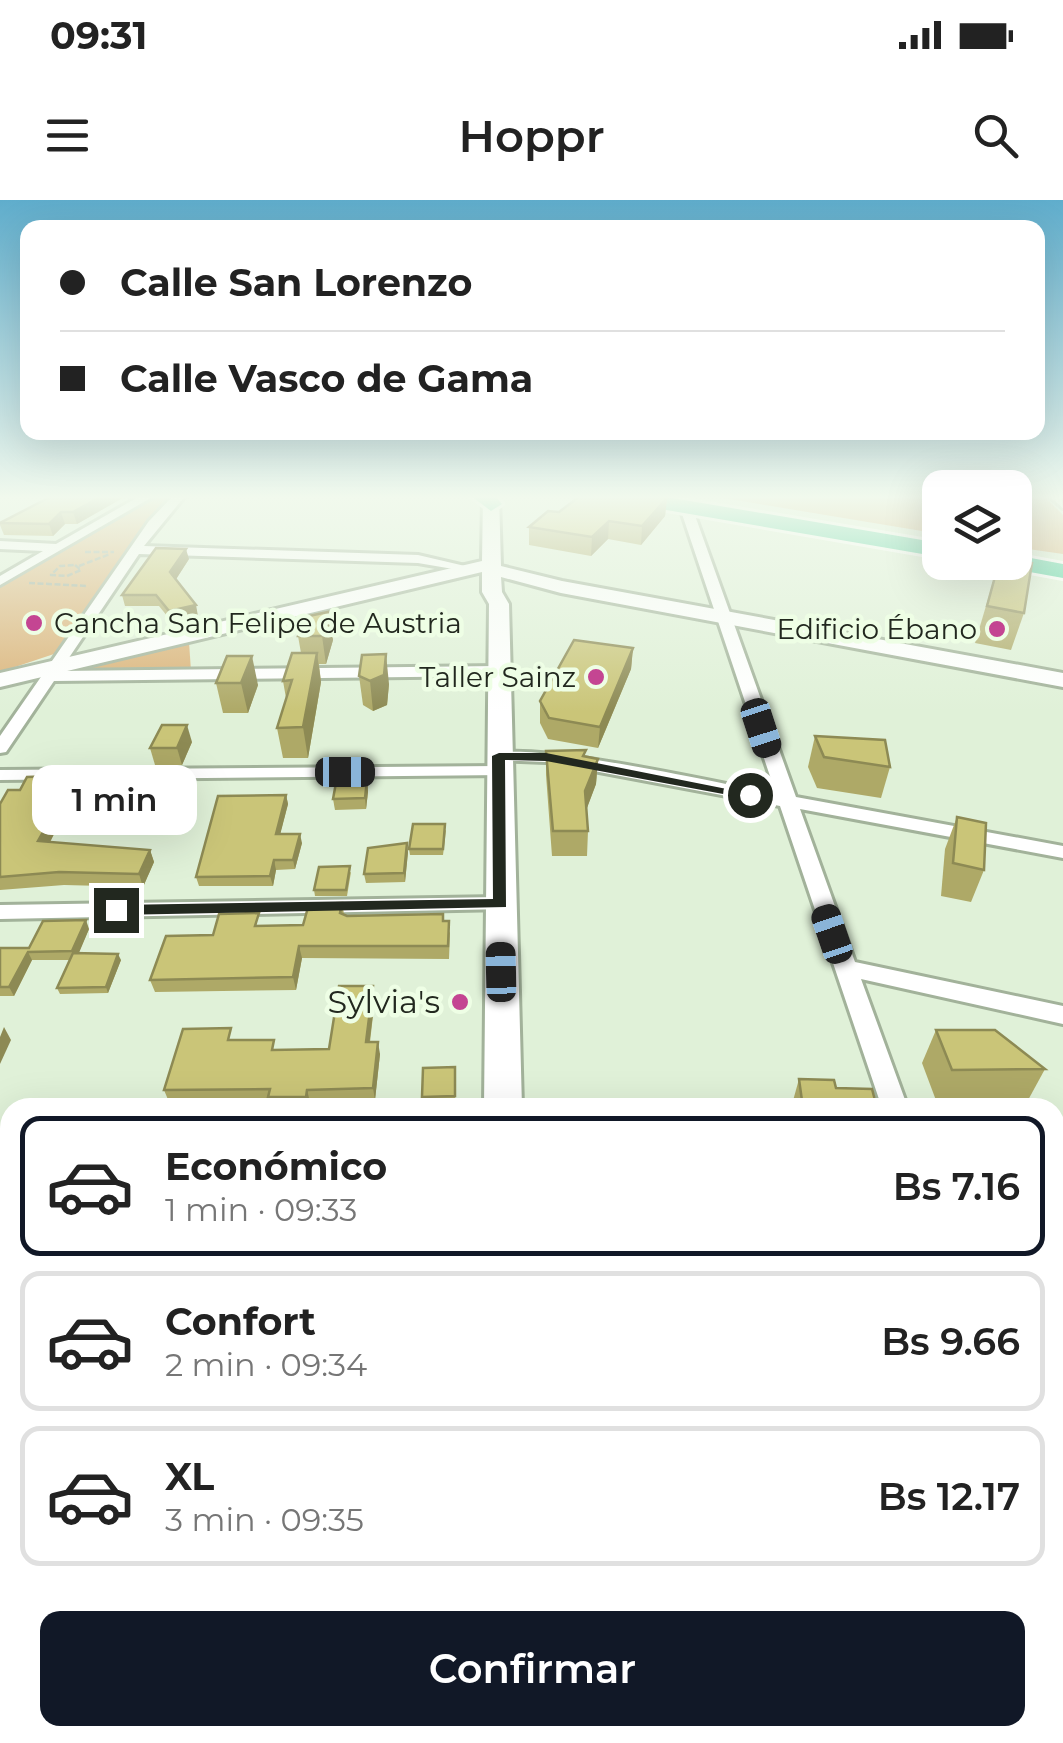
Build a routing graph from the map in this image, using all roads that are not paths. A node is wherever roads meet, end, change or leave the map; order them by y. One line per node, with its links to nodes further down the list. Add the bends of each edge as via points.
1 (23, 568): 8 (street)
2 (115, 568): 12 (street)
3 (454, 568): 7 (street)
4 (464, 568): 9 (street)
5 (499, 568): 9 (street)
6 (706, 568): 10 (street)
7 (432, 576): 9 (street); 12 (street)
8 (0, 581)
9 (499, 581): 10 (street); 11 (street)
10 (725, 619): 14 (street); 18 (street)
11 (500, 671): 12 (street); 16 (street)
12 (52, 672): 13 (street); 15 (street)
13 (0, 680)
14 (1063, 680)
15 (0, 748)
16 (499, 764): 17 (street); 18 (street, via 546,757); 20 (street)
17 (0, 775)
18 (784, 801): 19 (street); 22 (street)
19 (1063, 852)
20 (500, 904): 21 (street); 24 (street)
21 (0, 912)
22 (844, 967): 23 (street); 25 (street)
23 (1063, 1016)
24 (504, 1098)
25 (890, 1098)

